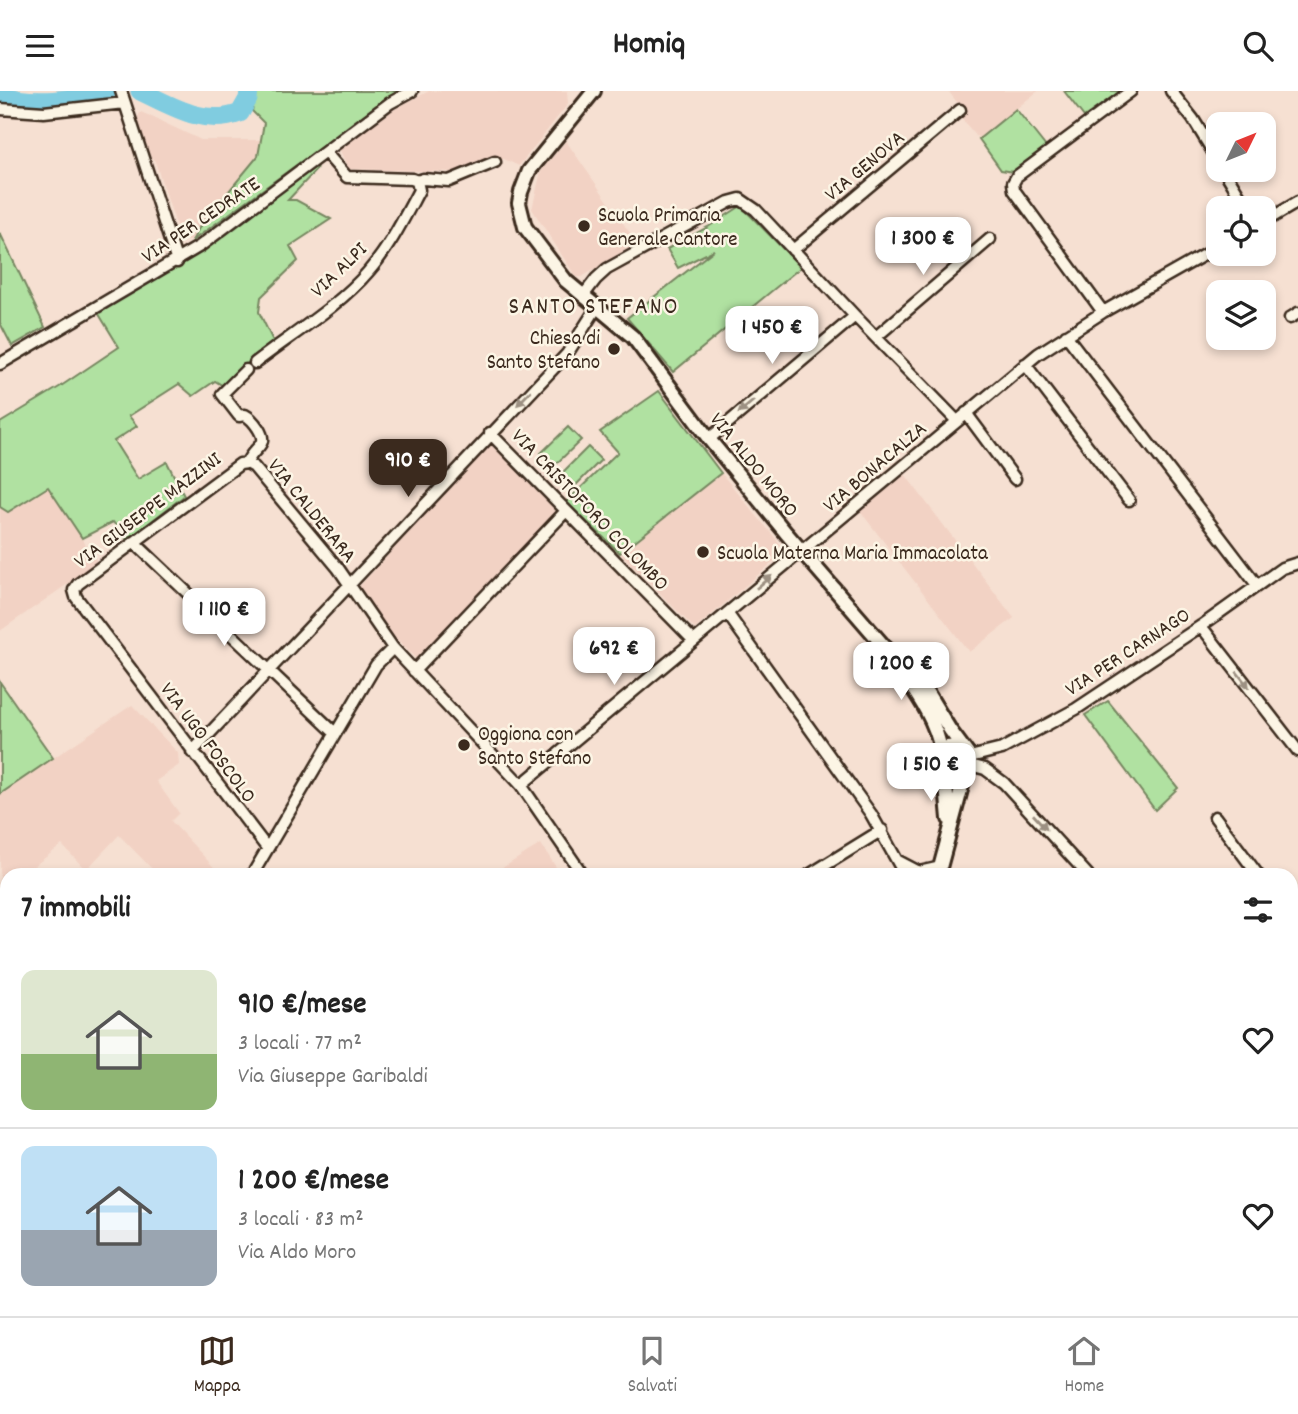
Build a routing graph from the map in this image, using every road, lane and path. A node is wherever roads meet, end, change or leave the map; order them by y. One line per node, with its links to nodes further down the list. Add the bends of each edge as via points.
1 (412, 91): 9 (street, VIA PER CEDRATE)
2 (594, 91): 18 (street, VIA ALDO MORO, via 535,161 519,203 525,227 537,245)
3 (1131, 91): 20 (street, via 1013,183)
4 (1171, 91): 8 (street)
5 (122, 97): 6 (street, via 44,111); 17 (street)
6 (0, 109)
7 (960, 110): 15 (street, VIA GENOVA)
8 (1206, 140)
9 (325, 152): 11 (street, via 347,177); 17 (street, VIA PER CEDRATE)
10 (495, 162): 11 (street, via 449,181)
11 (417, 181): 24 (street, VIA ALPI, via 419,190 368,273)
12 (1298, 202): 13 (street)
13 (1276, 215)
14 (990, 239): 23 (street)
15 (793, 250): 18 (street, via 740,199 607,269); 21 (street)
16 (1206, 254): 20 (street, VIA BONACALZA)
17 (177, 262): 25 (street, VIA PER CEDRATE)
18 (583, 296): 19 (street, VIA ALDO MORO)
19 (597, 307): 30 (street, one-way to 30, via 575,344); 31 (street, VIA ALDO MORO, via 633,337)
20 (1103, 311): 22 (street, VIA BONACALZA)
21 (855, 316): 23 (street); 31 (street, one-way to 31)
22 (1066, 335): 26 (street, VIA BONACALZA); 40 (street)
23 (876, 337): 29 (street)
24 (255, 363)
25 (0, 364)
26 (1025, 365): 28 (street, VIA BONACALZA); 34 (street)
27 (246, 370): 32 (street, VIA CALDERARA, via 222,394 239,416 251,418 263,436)
28 (966, 413): 29 (street, VIA BONACALZA); 33 (street)
29 (957, 421): 37 (street, VIA BONACALZA)
30 (490, 433): 35 (street, VIA CRISTOFORO COLOMBO); 39 (street)
31 (709, 439): 37 (street, VIA ALDO MORO)
32 (247, 463): 36 (street, VIA GIUSEPPE MAZZINI); 39 (street, VIA CALDERARA)
33 (1015, 479)
34 (1129, 500)
35 (566, 511): 44 (street, VIA CRISTOFORO COLOMBO); 48 (street)
36 (134, 542): 41 (street, VIA GIUSEPPE MAZZINI); 47 (street)
37 (801, 551): 42 (street, VIA BONACALZA, one-way to 37); 45 (street, VIA ALDO MORO)
38 (1298, 563): 40 (street, VIA PER CARNAGO)
39 (349, 585): 46 (street, VIA CALDERARA); 47 (street)
40 (1257, 585): 43 (street, VIA PER CARNAGO)
41 (74, 590): 53 (street, VIA UGO FOSCOLO)
42 (727, 613): 44 (street, VIA BONACALZA); 59 (street)
43 (1201, 626): 52 (street, one-way to 52); 54 (street, VIA PER CARNAGO, via 1045,727)
44 (694, 641): 56 (street, VIA BONACALZA)
45 (883, 645): 50 (street, VIA ALDO MORO, via 925,689); 51 (street, VIA ALDO MORO, via 932,721)
46 (393, 648): 48 (street, VIA CALDERARA); 49 (street, via 376,664)
47 (270, 671): 49 (street); 53 (street)
48 (414, 671): 56 (street, VIA CALDERARA)
49 (334, 732): 60 (street)
50 (961, 746): 51 (street); 54 (street)
51 (942, 751): 55 (street, via 938,761)
52 (1298, 751)
53 (192, 752): 60 (street, VIA UGO FOSCOLO)
54 (969, 765): 55 (street, via 955,778); 58 (street); 68 (street, one-way to 68, via 985,769 1004,783)
55 (944, 774): 58 (street)
56 (521, 785): 63 (street, VIA CALDERARA)
57 (1215, 817): 69 (street)
58 (950, 829): 67 (street)
59 (882, 830): 61 (street); 64 (street)
60 (267, 848): 62 (street)
61 (898, 860): 65 (street); 66 (street)
62 (256, 868)
63 (578, 868)
64 (820, 868)
65 (902, 868)
66 (912, 868)
67 (938, 868)
68 (1082, 868)
69 (1253, 868)

